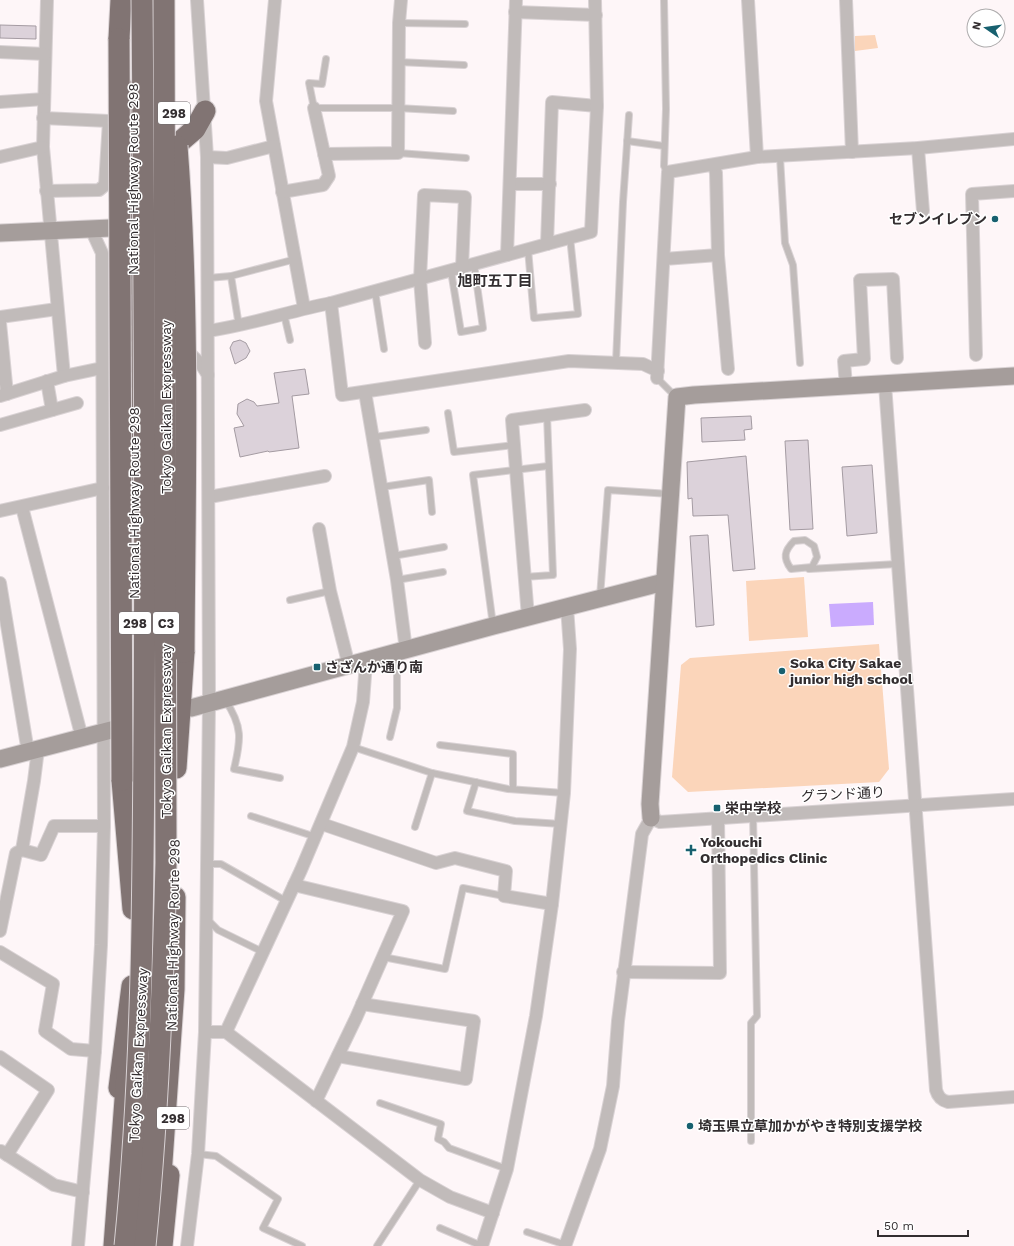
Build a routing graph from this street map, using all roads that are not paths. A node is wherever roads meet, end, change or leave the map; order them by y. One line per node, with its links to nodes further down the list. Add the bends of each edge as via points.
1 (47, 0): 20 (street)
2 (111, 0): 33 (street)
3 (122, 0): 177 (highway, bridge, via 119,70 122,780)
4 (133, 0): 41 (highway, National Highway Route 298 / 298)
5 (142, 0): 207 (highway, Tokyo Gaikan Expressway / C3, bridge, via 146,532 144,881 137,1097)
6 (165, 0): 154 (highway, bridge, via 183,215 185,309 184,652); 208 (highway, Tokyo Gaikan Expressway / C3, bridge, via 166,870 158,1091)
7 (173, 0): 39 (highway, National Highway Route 298 / 298)
8 (197, 0): 29 (street)
9 (275, 0): 36 (street, via 266,101)
10 (401, 0): 17 (street)
11 (595, 0): 16 (street)
12 (664, 0): 37 (lane)
13 (748, 0): 47 (street)
14 (846, 0): 42 (street)
15 (515, 6): 16 (street); 52 (street)
16 (596, 15): 26 (street)
17 (399, 23): 18 (lane); 22 (street)
18 (465, 24)
19 (0, 52): 20 (street)
20 (45, 54): 24 (street)
21 (326, 59): 27 (lane, via 322,84 309,83)
22 (398, 62): 23 (lane); 28 (street)
23 (464, 65)
24 (44, 99): 25 (street); 32 (street)
25 (0, 102)
26 (597, 106): 53 (street, via 552,102); 63 (street, via 591,232)
27 (314, 108): 28 (lane); 44 (street)
28 (397, 108): 30 (lane); 43 (street)
29 (205, 111): 39 (highway, via 196,129); 46 (street)
30 (453, 111)
31 (629, 115): 35 (lane)
32 (43, 118): 33 (street); 38 (street)
33 (109, 121): 41 (street); 54 (street, via 105,185 98,190)
34 (1014, 139): 40 (street)
35 (627, 141): 37 (lane); 93 (lane)
36 (274, 146): 46 (street, via 227,158); 56 (street)
37 (664, 146): 51 (lane, via 664,166)
38 (43, 147): 45 (street); 54 (street)
39 (174, 147): 58 (highway, National Highway Route 298 / 298)
40 (918, 148): 42 (street); 57 (street)
41 (132, 150): 59 (highway, National Highway Route 298 / 298)
42 (852, 152): 48 (street)
43 (398, 153): 44 (street); 49 (lane)
44 (324, 154): 56 (street, via 329,176 323,185)
45 (0, 157)
46 (207, 157): 73 (street)
47 (758, 157): 48 (street); 50 (street)
48 (780, 157): 94 (lane, via 785,243 793,265)
49 (466, 158)
50 (714, 164): 51 (street); 67 (street)
51 (668, 172): 69 (street)
52 (510, 184): 53 (street); 66 (street)
53 (550, 184): 64 (street)
54 (46, 191): 61 (street)
55 (1014, 191): 91 (street, via 972,194)
56 (282, 192): 68 (street)
57 (923, 211)
58 (175, 226): 59 (street); 87 (highway, National Highway Route 298 / 298)
59 (133, 227): 60 (street); 76 (highway, National Highway Route 298 / 298)
60 (91, 229): 61 (street); 84 (street, via 102,253)
61 (51, 230): 62 (street); 79 (street)
62 (0, 233)
63 (570, 238): 64 (street); 65 (lane, via 578,314 534,318)
64 (547, 244): 65 (street)
65 (528, 249): 66 (street)
66 (507, 255): 70 (street)
67 (718, 255): 69 (street); 96 (street)
68 (296, 259): 72 (lane); 78 (street)
69 (664, 259): 97 (street)
70 (474, 264): 71 (street); 71 (lane, via 483,328 461,332)
71 (456, 270): 74 (street); 74 (street, via 465,197 424,195)
72 (231, 276): 73 (lane); 83 (lane)
73 (208, 278): 85 (street)
74 (420, 279): 75 (street); 88 (street)
75 (375, 291): 77 (street); 90 (lane)
76 (133, 300): 84 (street); 177 (highway, National Highway Route 298 / 298)
77 (331, 303): 78 (street); 104 (street, via 342,395)
78 (304, 308): 80 (street)
79 (57, 309): 81 (street); 99 (street)
80 (284, 314): 83 (street); 86 (lane)
81 (0, 317)
82 (0, 323): 89 (street)
83 (238, 326): 85 (street)
84 (103, 330): 95 (street)
85 (208, 332): 98 (street)
86 (290, 340)
87 (175, 341): 98 (street, via 201,364); 154 (highway, National Highway Route 298 / 298)
88 (425, 343)
89 (1, 349): 105 (street)
90 (384, 349)
91 (976, 355)
92 (897, 358): 103 (street, via 893,279 860,280 864,359 844,360)
93 (616, 362): 97 (street, via 643,364); 104 (street, via 569,361)
94 (800, 363)
95 (102, 368): 99 (street); 120 (street)
96 (728, 369)
97 (658, 374): 106 (lane)
98 (208, 375): 122 (street)
99 (64, 376): 101 (street)
100 (1014, 376): 102 (street)
101 (47, 381): 105 (street); 108 (street)
102 (885, 384): 103 (street); 129 (street)
103 (846, 386): 106 (street)
104 (365, 392): 114 (street)
105 (3, 395)
106 (677, 397): 121 (street)
107 (76, 403): 108 (street)
108 (52, 410): 112 (street)
109 (585, 410): 111 (street)
110 (448, 413): 115 (lane, via 454,452)
111 (547, 415): 115 (street, via 512,420); 116 (lane)
112 (0, 426)
113 (426, 430): 114 (lane)
114 (374, 437): 119 (street)
115 (514, 445): 117 (street)
116 (548, 466): 117 (lane); 132 (lane, via 553,575)
117 (516, 470): 132 (street); 141 (lane, via 474,475)
118 (325, 476): 122 (street)
119 (382, 487): 125 (lane, via 429,480); 128 (street)
120 (103, 488): 123 (street); 147 (street)
121 (670, 494): 134 (street); 137 (lane, via 608,490)
122 (209, 497): 145 (street)
123 (22, 507): 124 (street); 149 (street)
124 (0, 511)
125 (432, 512)
126 (319, 529): 136 (street)
127 (444, 547): 128 (lane)
128 (393, 556): 133 (street)
129 (897, 564): 130 (lane); 161 (street)
130 (802, 569): 130 (lane, via 791,569 785,560 786,549 794,541 805,540 814,546 817,557 812,568)
131 (443, 572): 133 (lane)
132 (524, 577): 140 (street)
133 (397, 580): 142 (street)
134 (664, 582): 137 (street); 165 (street)
135 (0, 583): 152 (street)
136 (330, 591): 138 (lane); 144 (street)
137 (600, 598): 139 (street)
138 (290, 600)
139 (567, 607): 140 (street); 159 (street, via 570,649)
140 (528, 617): 141 (street)
141 (493, 626): 142 (street)
142 (402, 652): 143 (street); 148 (lane, via 397,708)
143 (366, 662): 144 (street); 151 (street, via 363,702)
144 (349, 666): 145 (street)
145 (217, 701): 146 (street); 156 (lane, via 234,713 240,740 234,769); 172 (street)
146 (191, 708)
147 (109, 731): 149 (street); 168 (street)
148 (390, 737)
149 (82, 738): 152 (street)
150 (440, 745): 158 (lane, via 512,754)
151 (353, 747): 155 (lane); 166 (street)
152 (33, 750): 153 (street); 171 (street, via 34,781)
153 (0, 759)
154 (176, 768): 185 (highway, National Highway Route 298 / 298)
155 (432, 773): 157 (lane); 169 (lane)
156 (280, 778)
157 (476, 782): 158 (lane); 167 (lane, via 467,811 515,821)
158 (513, 789): 159 (lane)
159 (564, 793): 167 (street)
160 (1014, 799): 161 (street, グランド通り)
161 (915, 805): 162 (street, グランド通り); 192 (street, via 937,1095 948,1102)
162 (753, 814): 164 (street, グランド通り); 195 (lane, via 757,1016 751,1023)
163 (251, 816): 170 (lane)
164 (718, 817): 165 (street, グランド通り, via 660,822); 183 (street, via 720,973)
165 (651, 818): 183 (street, via 642,834)
166 (322, 824): 170 (street); 174 (street, via 436,863 455,858 506,871)
167 (561, 824): 176 (street)
168 (104, 826): 171 (street, via 54,826 41,855); 189 (street)
169 (415, 827)
170 (316, 837): 173 (street)
171 (22, 850): 179 (street, via 16,853)
172 (207, 864): 175 (lane, via 221,864); 178 (street)
173 (294, 885): 175 (street); 182 (street, via 403,911)
174 (504, 896): 176 (street); 182 (lane, via 463,888 445,969)
175 (286, 901): 181 (street)
176 (552, 904): 198 (street, via 536,1016)
177 (133, 909): 184 (highway, National Highway Route 298 / 298)
178 (206, 917): 181 (lane, via 218,930); 187 (street)
179 (0, 931)
180 (0, 952): 189 (street, via 54,984 45,1031 71,1049)
181 (263, 952): 188 (street)
182 (383, 957): 186 (street)
183 (624, 972): 215 (street, via 613,1086 600,1149)
184 (132, 986): 205 (highway); 206 (highway, National Highway Route 298 / 298)
185 (174, 989): 209 (highway, National Highway Route 298 / 298, via 166,1132); 210 (highway, 298, via 176,1073)
186 (362, 1004): 190 (street); 190 (street, via 474,1021 466,1079)
187 (204, 1032): 188 (street); 197 (street)
188 (226, 1032): 193 (street)
189 (95, 1051): 200 (street)
190 (338, 1056): 193 (street)
191 (0, 1057): 196 (street, via 48,1090)
192 (1014, 1098)
193 (316, 1100): 199 (street)
194 (380, 1103): 198 (lane, via 441,1124 438,1139 449,1148)
195 (751, 1141)
196 (3, 1153): 200 (street, via 54,1184)
197 (198, 1154): 211 (street); 212 (lane, via 216,1156 278,1199 263,1228)
198 (507, 1169): 201 (street)
199 (420, 1180): 201 (street, via 450,1197); 213 (lane)
200 (83, 1192): 204 (street)
201 (493, 1213): 214 (street)
202 (440, 1228): 214 (lane)
203 (527, 1232): 215 (lane)
204 (78, 1246)
205 (105, 1246)
206 (114, 1246)
207 (125, 1246)
208 (145, 1246)
209 (155, 1246)
210 (162, 1246)
211 (187, 1246)
212 (302, 1246)
213 (377, 1246)
214 (482, 1246)
215 (565, 1246)

